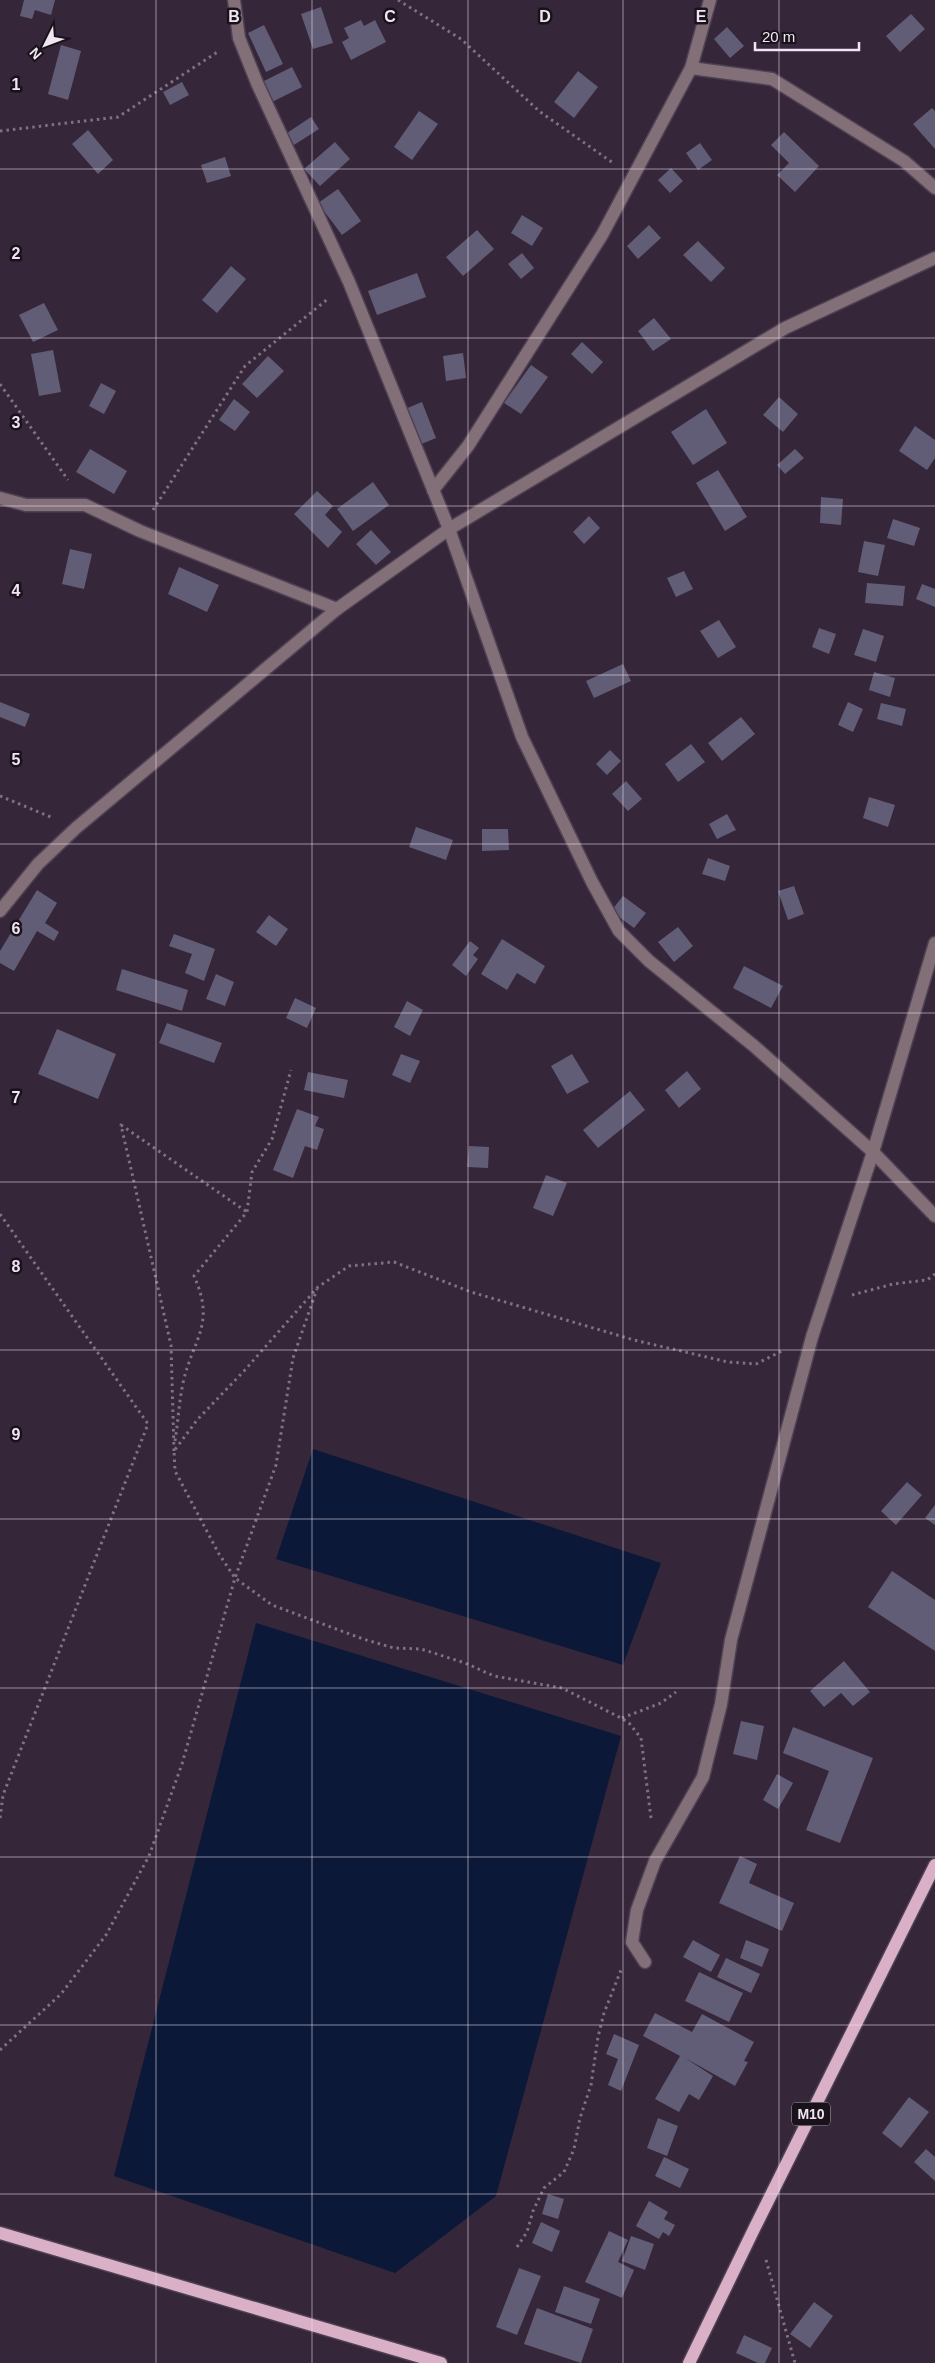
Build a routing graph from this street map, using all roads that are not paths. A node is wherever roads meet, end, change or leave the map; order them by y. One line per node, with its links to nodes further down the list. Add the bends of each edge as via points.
1 (234, 0): 6 (street, via 239,38 257,83 349,282)
2 (710, 0): 3 (street)
3 (691, 68): 4 (street, via 772,79 904,161); 6 (street, via 602,235 468,446)
4 (935, 188)
5 (935, 258): 8 (street, via 785,328)
6 (432, 490): 8 (street)
7 (0, 498): 9 (street, via 26,505 85,505 140,531)
8 (449, 529): 9 (street); 12 (street, via 522,736 619,931 649,961 754,1046)
9 (337, 609): 10 (street, via 76,828 38,864)
10 (0, 911)
11 (935, 943): 12 (street)
12 (873, 1152): 13 (street); 15 (street, via 819,1316 731,1640 703,1777 655,1861 637,1910 632,1942)
13 (935, 1216)
14 (935, 1866): 18 (main road, M10)
15 (646, 1962)
16 (0, 2232): 17 (main road)
17 (442, 2363)
18 (689, 2363)

